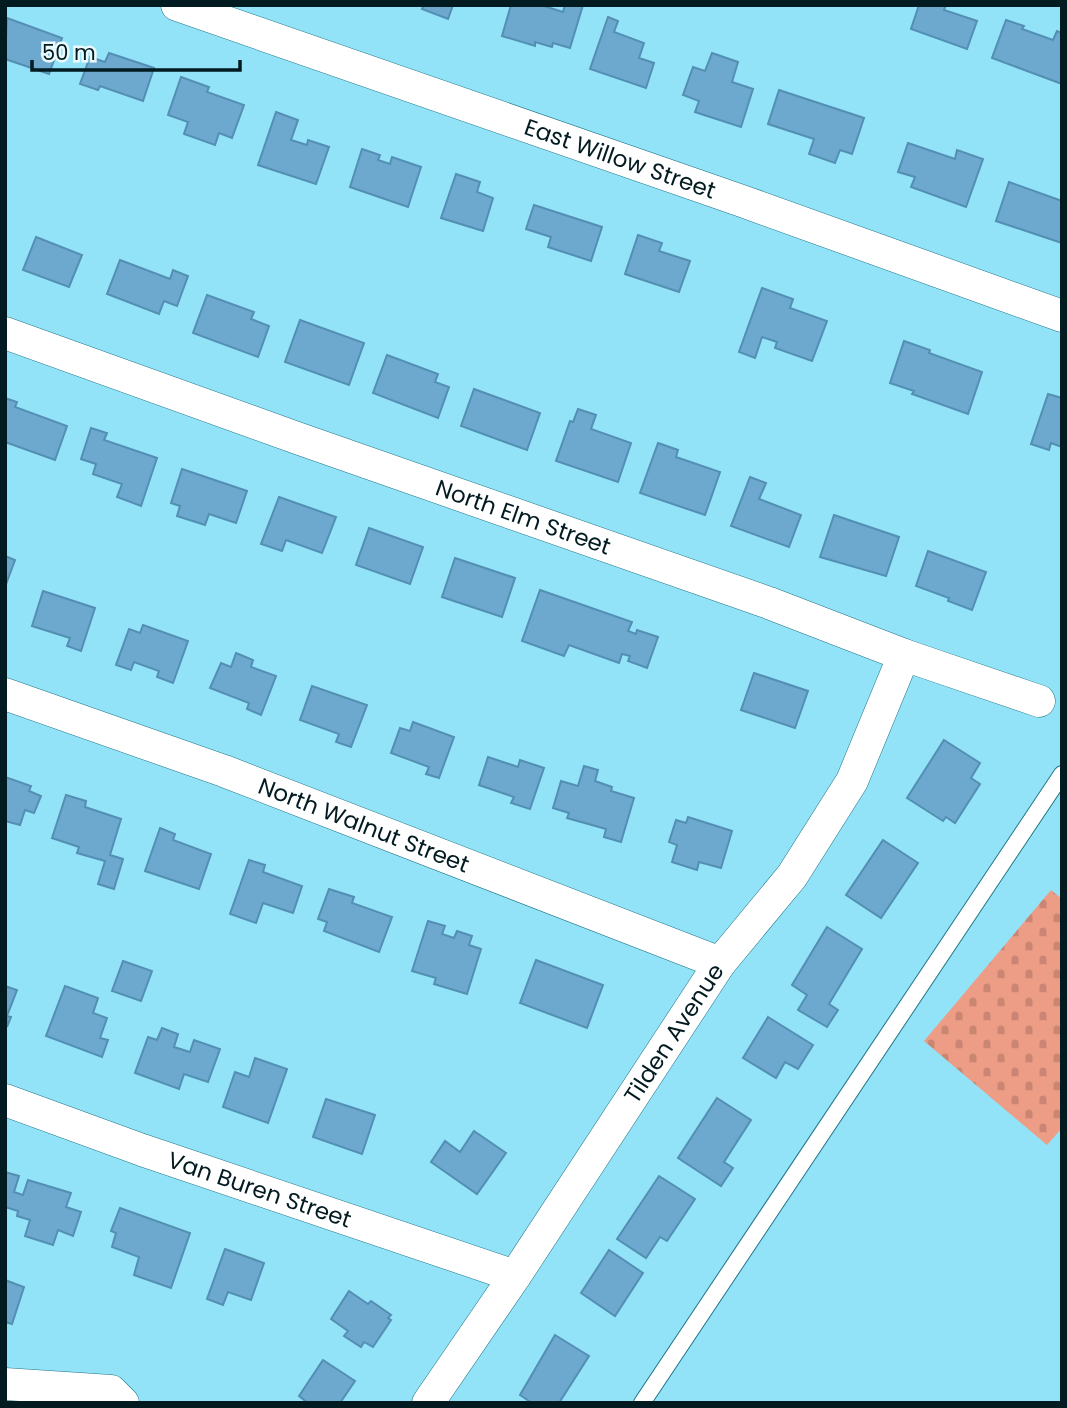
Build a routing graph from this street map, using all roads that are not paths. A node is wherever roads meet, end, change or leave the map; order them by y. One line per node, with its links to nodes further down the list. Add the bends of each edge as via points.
1 (177, 5): 2 (street, East Willow Street)
2 (1062, 316)
3 (5, 333): 4 (street, North Elm Street, via 756,598)
4 (904, 655): 6 (street, North Elm Street); 8 (street, Tilden Avenue, via 852,781 792,876)
5 (5, 694): 8 (street, North Walnut Street, via 224,771)
6 (1039, 702)
7 (1062, 774): 14 (lane)
8 (720, 963): 10 (street, Tilden Avenue)
9 (5, 1100): 10 (street, Van Buren Street)
10 (515, 1276): 13 (street, Tilden Avenue)
11 (5, 1384): 12 (street, via 111,1391)
12 (123, 1403)
13 (428, 1403)
14 (642, 1403)

